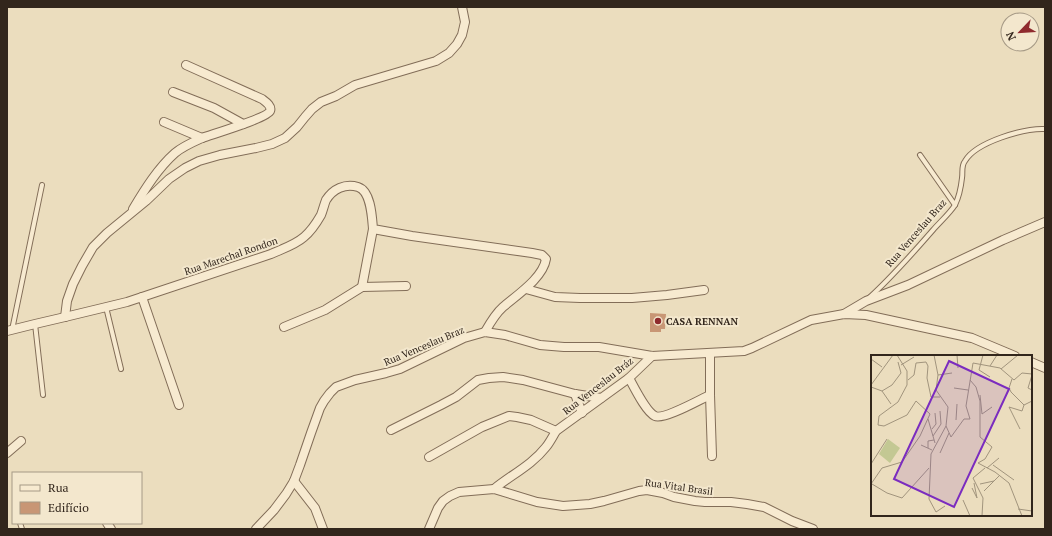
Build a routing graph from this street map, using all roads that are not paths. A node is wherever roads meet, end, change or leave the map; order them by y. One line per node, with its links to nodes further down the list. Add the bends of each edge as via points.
1 (462, 7): 11 (street, via 465,22 462,35 449,53 436,61 355,85 321,102 285,138 272,144 198,161 169,179)
2 (186, 65): 5 (street, via 262,99 269,105 268,113)
3 (173, 92): 5 (street, via 214,108)
4 (164, 122): 7 (street)
5 (243, 124): 7 (street)
6 (1045, 129): 10 (lane, Rua Venceslau Braz, via 1038,128 1000,138 980,147 970,155 962,168 961,189)
7 (202, 138): 11 (street, via 176,153 145,189)
8 (920, 155): 10 (lane)
9 (42, 185): 25 (lane)
10 (954, 205): 19 (lane, Rua Venceslau Braz, via 890,279)
11 (129, 215): 22 (street, via 93,247 73,284)
12 (1045, 222): 19 (street, Rua Venceslau Braz, via 908,286)
13 (373, 229): 15 (street, Rua Marechal Rondon); 16 (street, via 542,255 546,259 545,265); 18 (street, Rua Marechal Rondon, via 366,195 360,188 351,185 342,187 332,191 312,227 304,237 292,244 271,254)
14 (406, 286): 15 (street)
15 (362, 288): 24 (street, via 325,310)
16 (526, 289): 17 (street, via 554,297 580,298 632,298); 26 (street, via 502,308)
17 (704, 290)
18 (142, 297): 20 (street, Rua Marechal Rondon); 38 (street)
19 (866, 301): 21 (street, Rua Venceslau Braz)
20 (106, 307): 22 (street, Rua Marechal Rondon); 32 (lane)
21 (844, 314): 27 (street, Rua Venceslau Braz, via 810,320 744,351); 28 (street, Rua Venceslau Braz, via 866,315 965,336)
22 (65, 317): 23 (street, Rua Marechal Rondon)
23 (35, 324): 25 (street, Rua Marechal Rondon); 35 (lane)
24 (284, 327)
25 (9, 331)
26 (485, 332): 29 (street, Rua Venceslau Braz, via 540,345 599,347); 46 (street, Rua Venceslau Braz, via 464,338 400,369 336,387 320,408)
27 (710, 353): 29 (street, Rua Venceslau Braz); 36 (street)
28 (1013, 355)
29 (652, 356): 33 (street, Rua Venceslau Bráz)
30 (1032, 362): 31 (street)
31 (1045, 368)
32 (121, 369)
33 (629, 378): 36 (street, via 646,408 655,416 660,417 674,412); 37 (street, Rua Venceslau Bráz)
34 (576, 394): 37 (street); 39 (street); 40 (street, via 503,377 478,380 456,397)
35 (43, 395)
36 (710, 395): 44 (street)
37 (601, 398): 39 (street, Rua Venceslau Bráz)
38 (179, 405)
39 (582, 413): 41 (street, Rua Venceslau Bráz)
40 (391, 430)
41 (556, 431): 45 (street, via 531,420 509,416 482,427); 47 (street, via 542,452)
42 (21, 441): 43 (street)
43 (7, 453)
44 (712, 456)
45 (429, 457)
46 (294, 481): 48 (street, Rua Venceslau Braz, via 274,510); 49 (street, via 315,508)
47 (494, 489): 50 (street, Rua Vital Brasil, via 459,492 450,496 438,508); 51 (street, Rua Vital Brasil, via 537,502 563,506 590,504 646,490 695,501 731,502 764,507)
48 (256, 529)
49 (323, 529)
50 (429, 529)
51 (812, 529)

